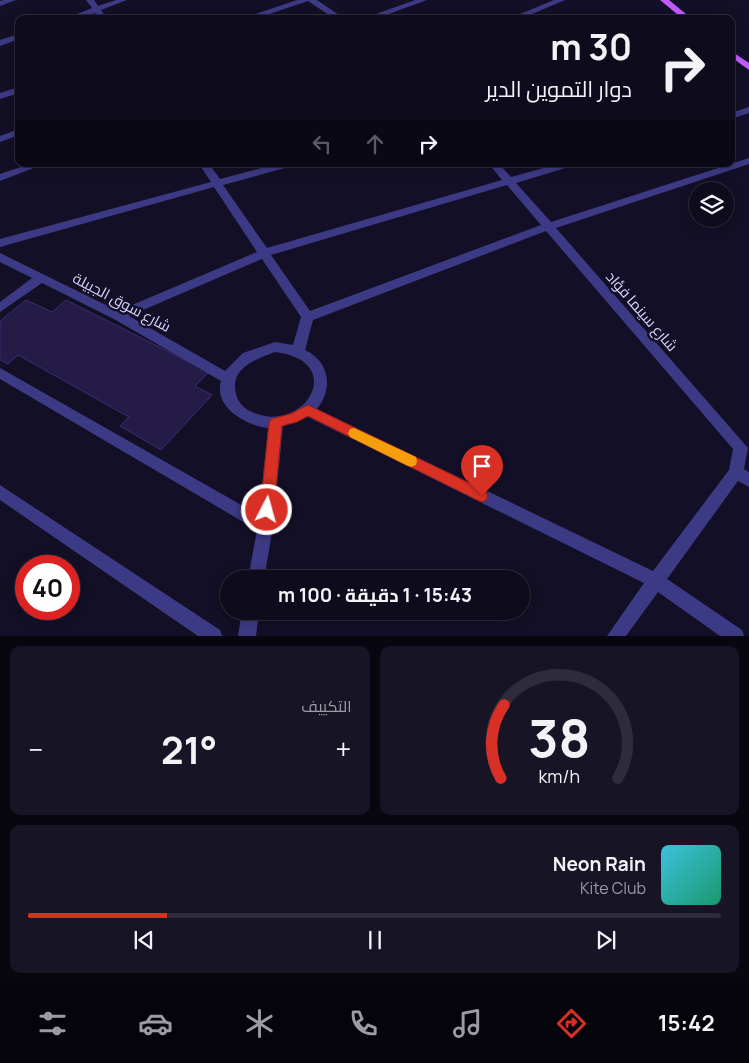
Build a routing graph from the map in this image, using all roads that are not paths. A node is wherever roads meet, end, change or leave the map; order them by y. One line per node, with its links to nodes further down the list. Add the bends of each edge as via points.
1 (12, 0): 9 (street)
2 (90, 0): 10 (street)
3 (123, 0): 10 (street)
4 (305, 0): 13 (street)
5 (312, 0): 14 (street)
6 (423, 0): 15 (street)
7 (561, 0): 16 (street)
8 (664, 0): 17 (main road)
9 (0, 4)
10 (96, 9): 11 (street); 12 (street)
11 (79, 15)
12 (100, 15)
13 (258, 15)
14 (335, 15)
15 (378, 15)
16 (522, 15)
17 (684, 15)
18 (15, 37): 19 (street)
19 (0, 43)
20 (735, 56): 21 (main road)
21 (749, 67)
22 (15, 91): 23 (street)
23 (0, 96)
24 (749, 110): 25 (street)
25 (735, 115)
26 (15, 133): 27 (street)
27 (0, 139)
28 (749, 161): 29 (street)
29 (735, 166)
30 (31, 167): 36 (street)
31 (206, 167): 38 (street)
32 (277, 167): 38 (street)
33 (496, 167): 37 (street, شارع سينما فؤاد)
34 (557, 167): 37 (street)
35 (731, 167): 39 (street)
36 (0, 178)
37 (508, 181): 39 (street, شارع سينما فؤاد); 41 (street)
38 (218, 183): 40 (street); 41 (street)
39 (547, 227): 46 (street); 52 (street, شارع سينما فؤاد, via 741,448)
40 (0, 243)
41 (264, 253): 45 (street); 46 (street)
42 (0, 257): 43 (street, شارع سوق الجبيلة)
43 (41, 278): 44 (street); 45 (street, شارع سوق الجبيلة)
44 (0, 308)
45 (118, 316): 49 (street, شارع سوق الجبيلة)
46 (307, 317): 47 (street)
47 (298, 351): 49 (street, via 283,348 259,350 238,363); 50 (street, via 311,358 320,372 322,385 318,399)
48 (0, 373): 54 (street)
49 (227, 378): 51 (street, via 227,396 233,408 260,422)
50 (308, 410): 51 (street, via 293,419); 56 (street)
51 (276, 423): 54 (street)
52 (742, 476): 56 (street)
53 (0, 492): 58 (street)
54 (265, 527): 55 (street)
55 (258, 570)
56 (656, 581): 60 (street); 61 (street)
57 (250, 620): 59 (street)
58 (214, 636)
59 (247, 636)
60 (614, 636)
61 (736, 636)

